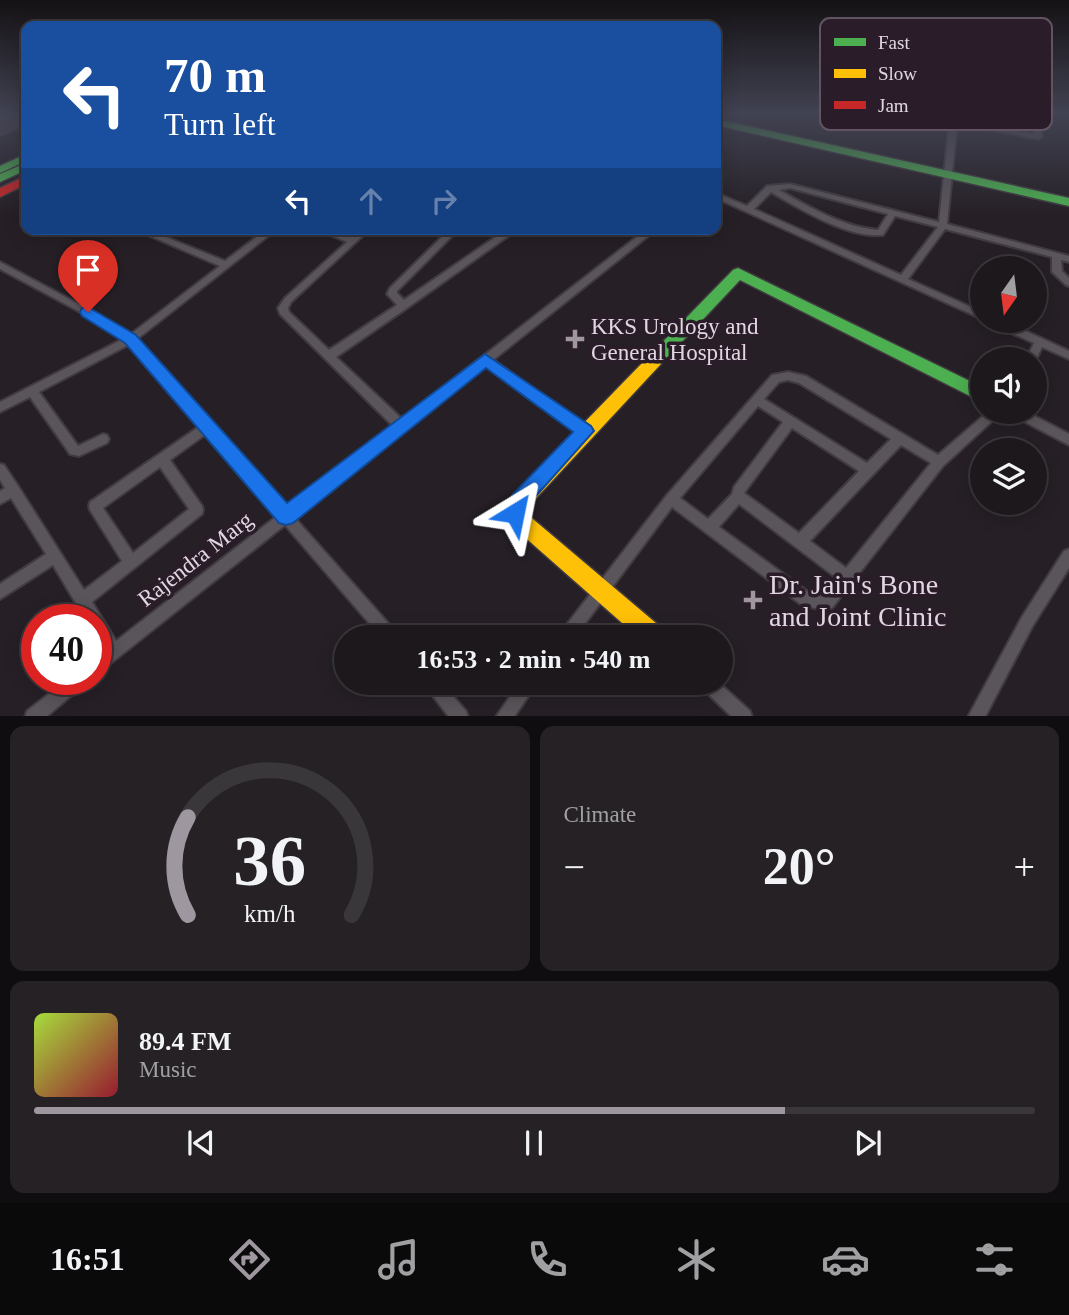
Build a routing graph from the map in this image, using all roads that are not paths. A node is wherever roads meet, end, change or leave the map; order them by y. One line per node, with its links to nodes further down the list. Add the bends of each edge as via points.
1 (837, 146): 6 (street)
2 (951, 146): 6 (street)
3 (21, 160): 5 (street)
4 (21, 168): 7 (street)
5 (0, 170)
6 (949, 172): 12 (street); 15 (street)
7 (0, 179)
8 (21, 180): 10 (street)
9 (770, 188): 13 (street); 14 (street, via 790,186); 14 (street, via 864,232 880,233)
10 (0, 191)
11 (721, 197): 13 (street)
12 (1069, 199)
13 (750, 209): 30 (street)
14 (893, 213): 15 (street)
15 (943, 226): 26 (street); 30 (street)
16 (153, 235): 29 (street)
17 (265, 235): 29 (street)
18 (337, 235): 24 (street)
19 (360, 235): 24 (street)
20 (449, 235): 32 (street, via 393,290)
21 (637, 235): 25 (street)
22 (645, 235): 25 (street, Rajendra Marg)
23 (504, 236): 32 (street)
24 (353, 241): 39 (street, via 283,308)
25 (633, 244): 40 (street, Rajendra Marg)
26 (1056, 255): 27 (street); 31 (street, via 1057,272)
27 (1069, 258)
28 (0, 265): 35 (street)
29 (226, 265): 35 (street)
30 (902, 280): 33 (street)
31 (1069, 283)
32 (404, 306): 39 (street)
33 (970, 311)
34 (1020, 333): 36 (street)
35 (131, 339): 42 (street); 48 (street)
36 (1040, 342): 37 (street); 38 (street)
37 (1037, 347)
38 (1069, 355)
39 (329, 356): 49 (street)
40 (485, 360): 49 (street, Rajendra Marg); 50 (street)
41 (970, 389): 50 (street, via 737,273)
42 (32, 391): 44 (street); 52 (street, via 74,450)
43 (757, 400): 45 (street); 51 (street, via 776,378 802,379); 61 (street)
44 (0, 407)
45 (791, 421): 57 (street); 59 (street)
46 (983, 424): 55 (street)
47 (1039, 424): 53 (street)
48 (208, 426): 54 (street); 62 (street)
49 (401, 426): 62 (street, Rajendra Marg)
50 (585, 431): 69 (street, via 520,501 515,513)
51 (900, 438): 55 (street); 57 (street)
52 (103, 439)
53 (1069, 440)
54 (162, 459): 67 (street, via 197,510); 67 (street, via 95,506)
55 (939, 462): 68 (street)
56 (0, 469): 58 (street)
57 (868, 470): 64 (street)
58 (14, 490): 60 (street); 66 (street)
59 (738, 496): 63 (street); 64 (street)
60 (0, 498)
61 (671, 499): 63 (street); 69 (street)
62 (286, 516): 73 (street); 77 (street, Rajendra Marg)
63 (709, 528): 68 (street, via 808,601 827,603)
64 (801, 541): 68 (street)
65 (1069, 555): 86 (street)
66 (53, 557): 70 (street); 71 (street)
67 (131, 563): 71 (street)
68 (847, 577)
69 (603, 590): 74 (street); 75 (street)
70 (0, 592)
71 (83, 600): 72 (street)
72 (85, 604)
73 (381, 625)
74 (575, 625)
75 (642, 625)
76 (112, 649): 77 (street)
77 (114, 652)
78 (60, 695): 82 (street)
79 (441, 695): 83 (street)
80 (520, 695): 84 (street)
81 (721, 695): 85 (street)
82 (33, 716)
83 (460, 716)
84 (504, 716)
85 (744, 716)
86 (976, 716)

